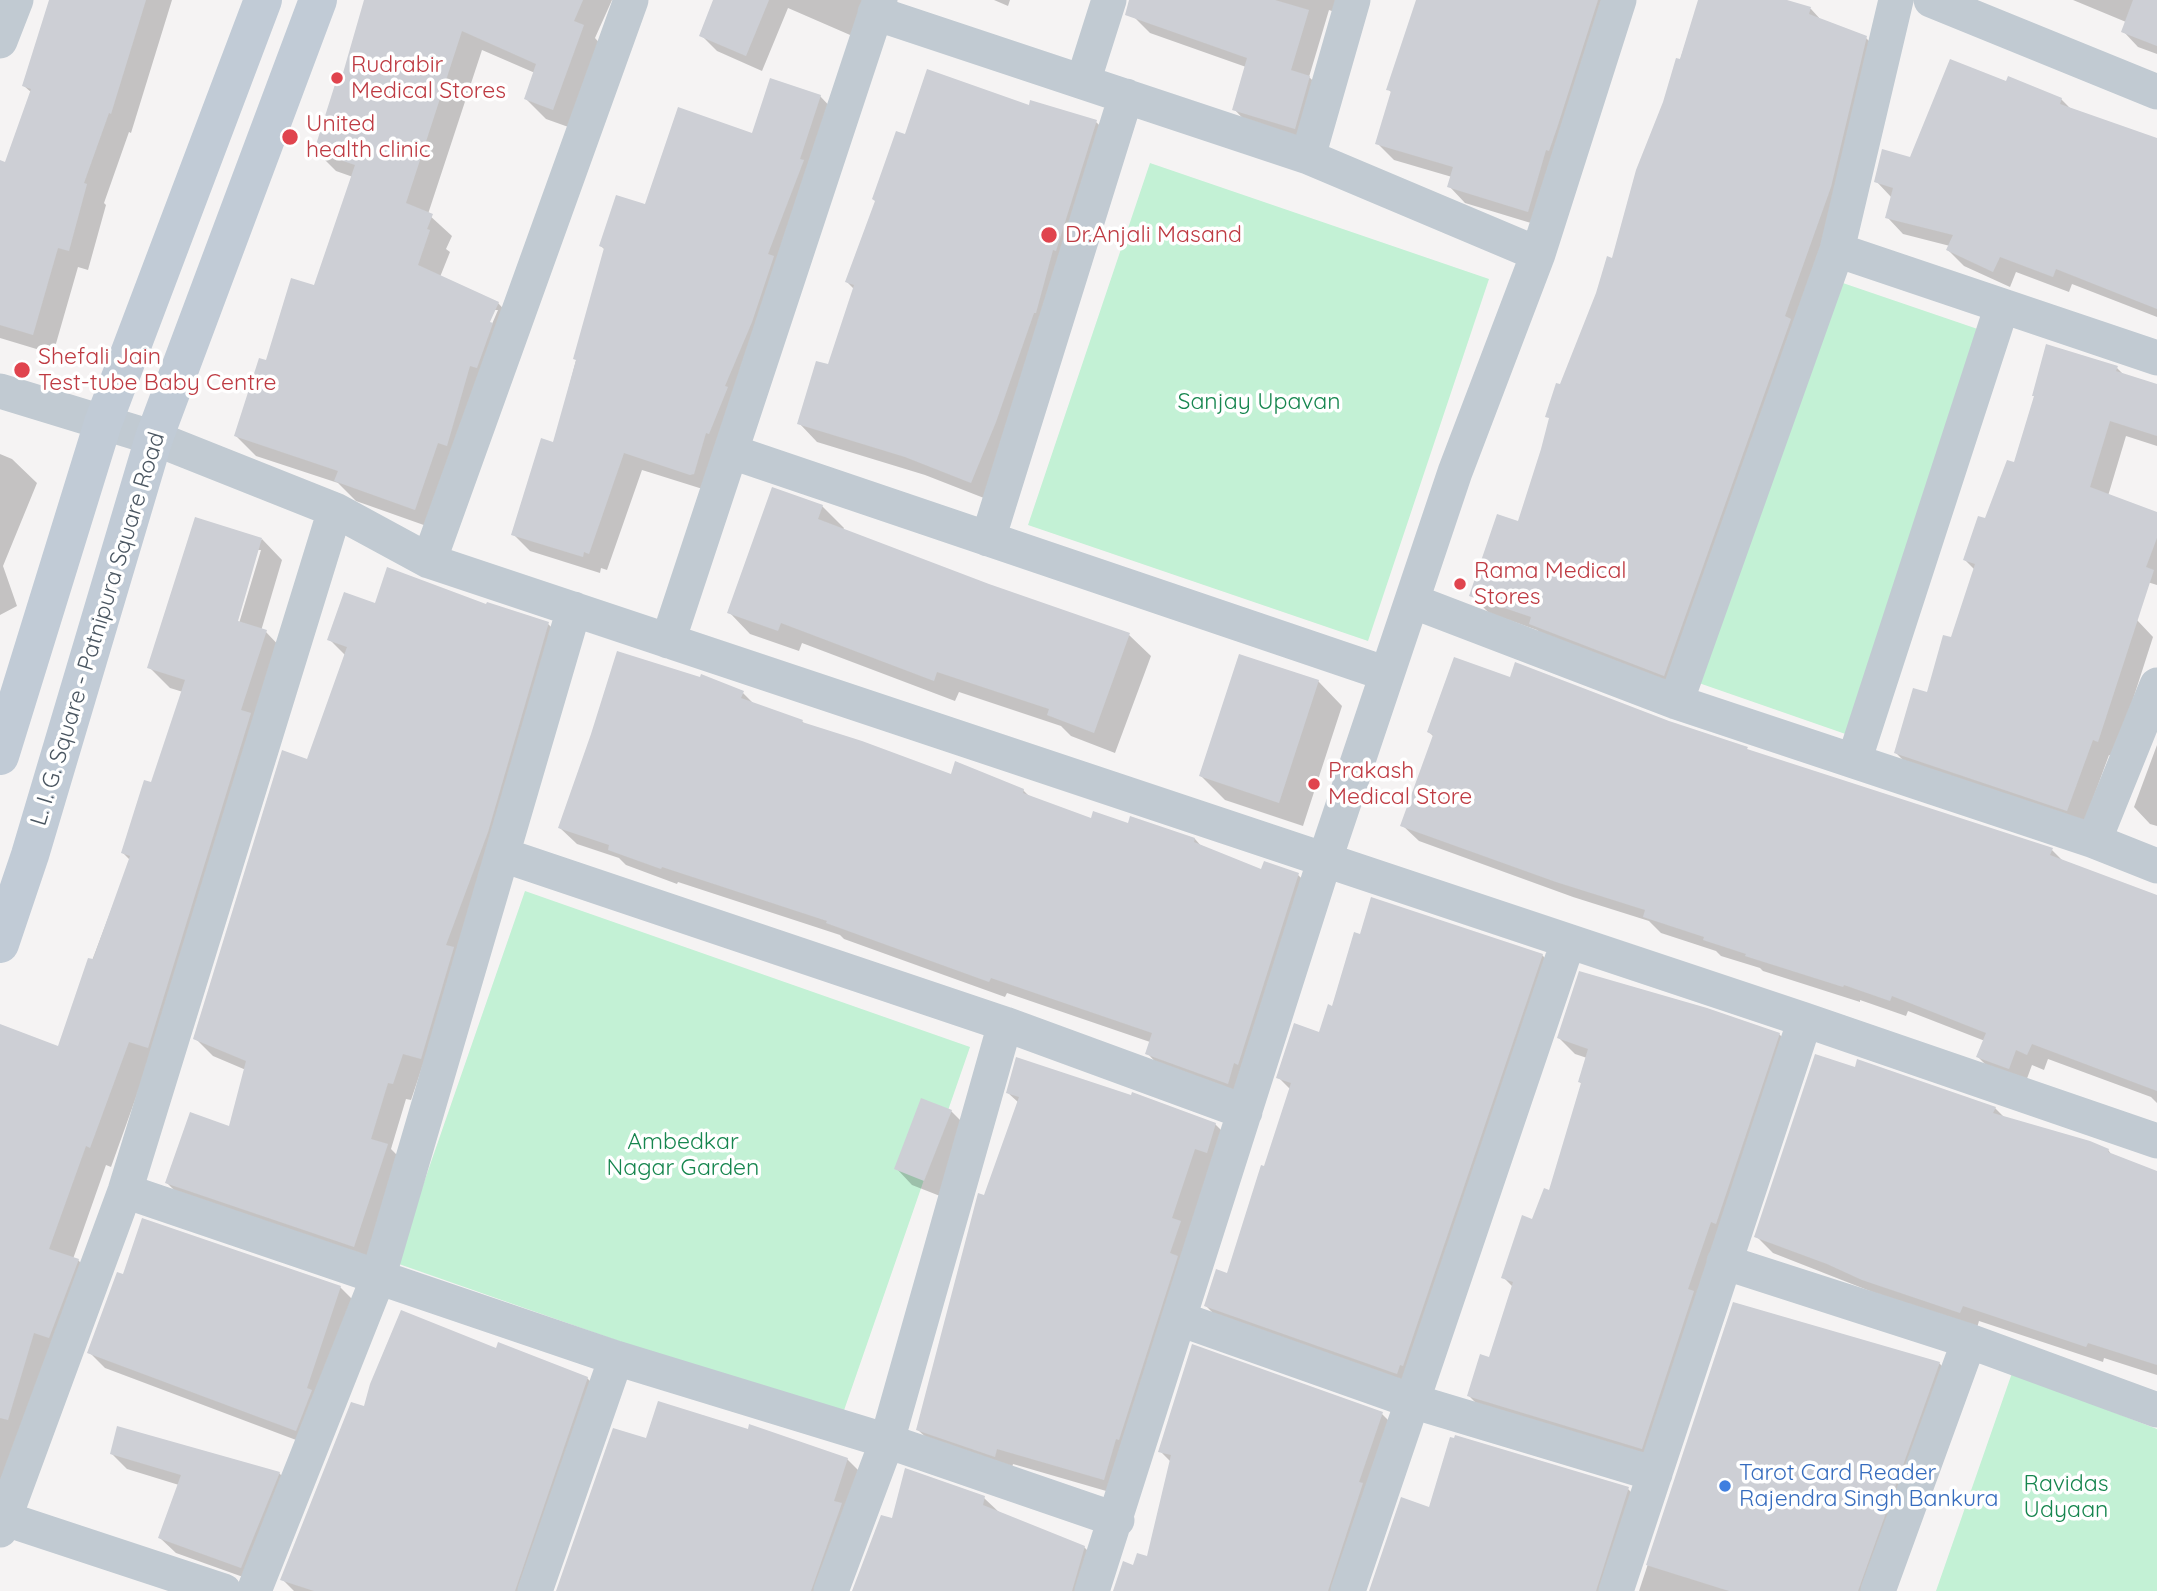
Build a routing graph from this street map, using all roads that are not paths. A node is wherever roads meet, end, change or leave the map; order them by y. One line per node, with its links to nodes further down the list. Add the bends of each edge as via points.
1 (16, 0): 11 (street)
2 (263, 0): 21 (main road)
3 (318, 0): 22 (main road, L. I. G. Square - Patnipura Square Road)
4 (631, 0): 26 (street)
5 (1110, 0): 12 (street)
6 (1353, 0): 15 (street)
7 (1619, 0): 17 (street)
8 (1896, 0): 16 (street)
9 (1931, 0): 13 (street)
10 (877, 7): 12 (street); 23 (street)
11 (0, 41)
12 (1083, 82): 14 (street)
13 (2157, 92)
14 (1126, 96): 15 (street); 25 (street)
15 (1308, 157): 17 (street)
16 (1837, 250): 18 (street); 32 (street)
17 (1538, 254): 27 (street, via 1455,472)
18 (2001, 306): 19 (street); 35 (street)
19 (2157, 358)
20 (0, 391): 21 (street)
21 (103, 422): 22 (street); 33 (main road)
22 (154, 438): 24 (street); 41 (main road, L. I. G. Square - Patnipura Square Road)
23 (732, 452): 25 (street); 29 (street)
24 (335, 510): 26 (street); 46 (street)
25 (988, 539): 30 (street)
26 (429, 561): 28 (street)
27 (1412, 601): 30 (street); 32 (street)
28 (574, 609): 29 (street); 37 (street)
29 (668, 641): 38 (street)
30 (1387, 674): 38 (street)
31 (2157, 685): 36 (street)
32 (1676, 702): 35 (street)
33 (8, 704): 34 (main road)
34 (0, 756)
35 (1854, 761): 36 (street)
36 (2094, 841): 39 (street)
37 (503, 855): 43 (street); 48 (street)
38 (1325, 859): 40 (street); 44 (street)
39 (2157, 866)
40 (1568, 942): 42 (street); 52 (street)
41 (0, 944)
42 (1805, 1020): 45 (street); 47 (street)
43 (1005, 1024): 44 (street); 54 (street)
44 (1245, 1112): 49 (street)
45 (2157, 1141)
46 (125, 1191): 48 (street); 57 (street)
47 (1724, 1262): 50 (street); 55 (street)
48 (378, 1278): 51 (street); 59 (street)
49 (1180, 1319): 52 (street); 56 (street)
50 (1969, 1341): 53 (street); 65 (street)
51 (616, 1358): 54 (street); 60 (street)
52 (1412, 1401): 55 (street); 63 (street)
53 (2157, 1410)
54 (887, 1441): 56 (street); 61 (street)
55 (1655, 1474): 64 (street)
56 (1116, 1520): 62 (street)
57 (1, 1522): 58 (street)
58 (224, 1591)
59 (254, 1591)
60 (535, 1591)
61 (831, 1591)
62 (1093, 1591)
63 (1348, 1591)
64 (1616, 1591)
65 (1878, 1591)

